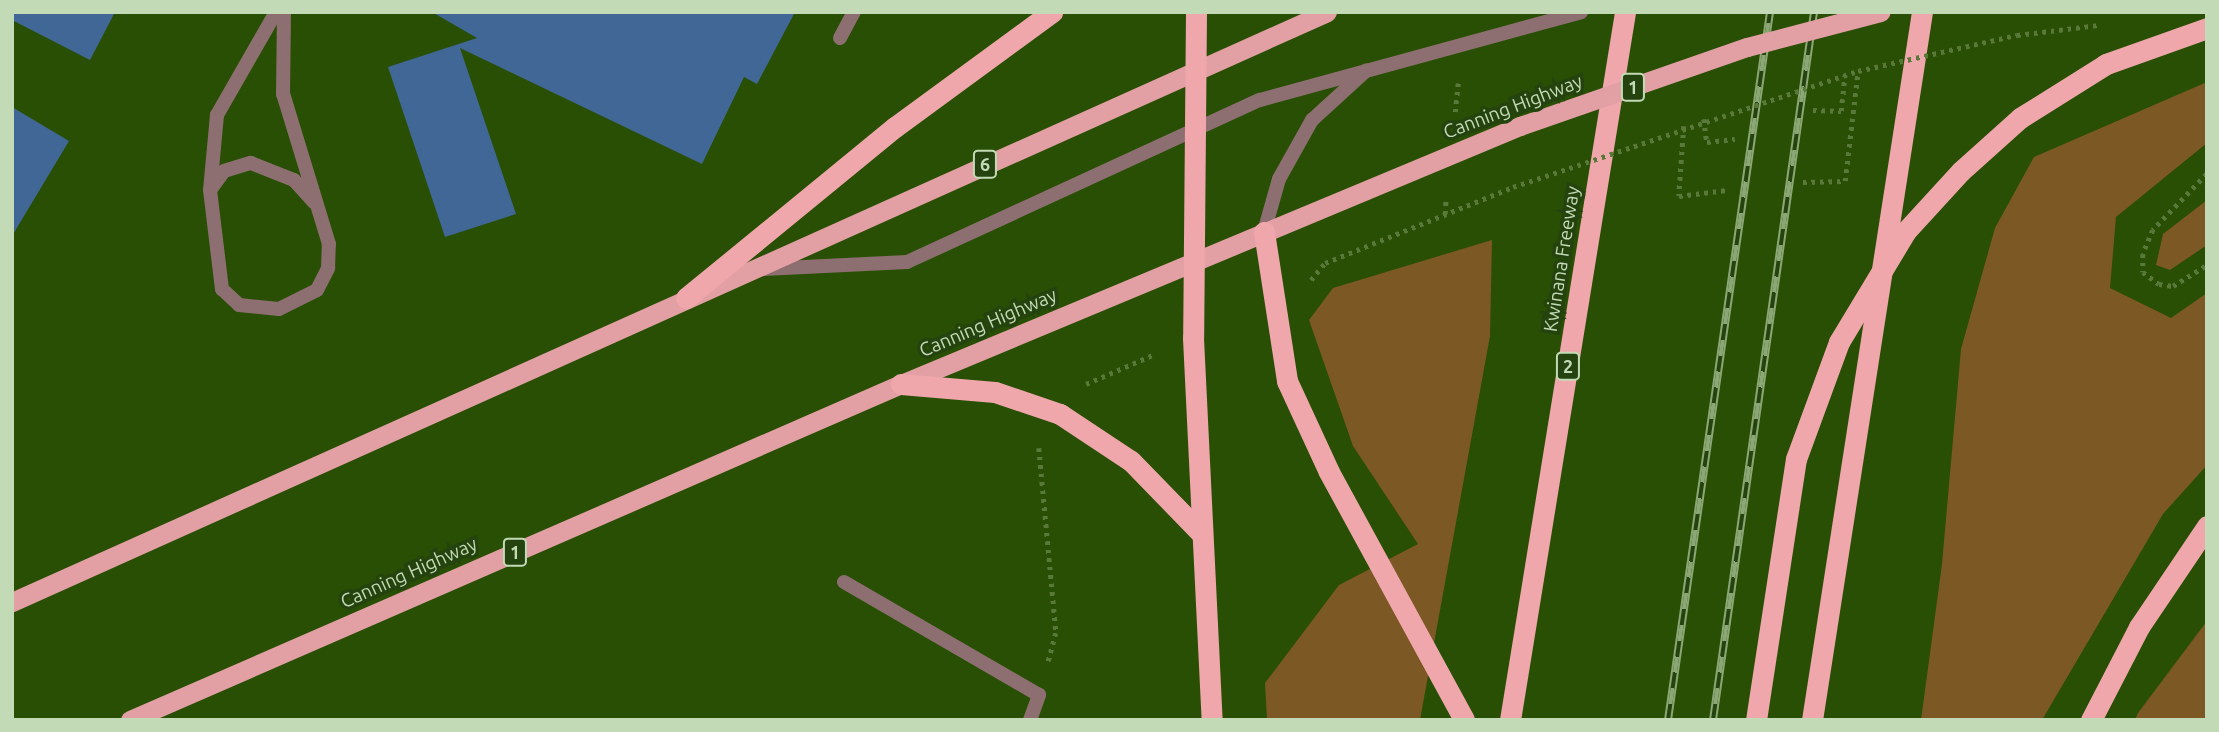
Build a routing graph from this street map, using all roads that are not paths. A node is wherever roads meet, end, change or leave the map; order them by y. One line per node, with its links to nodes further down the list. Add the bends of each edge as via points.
1 (276, 12): 16 (street, via 217,115)
2 (284, 12): 17 (street, via 283,94)
3 (854, 12): 12 (street)
4 (1052, 12): 21 (highway, via 895,127)
5 (1196, 12): 14 (highway)
6 (1327, 12): 14 (highway, 6)
7 (1581, 12): 13 (street, via 1530,30)
8 (1625, 12): 31 (highway, Kwinana Freeway / 2)
9 (1880, 12): 18 (highway, Canning Highway / 1, bridge, via 1747,47 1520,126)
10 (1922, 12): 33 (highway)
11 (2207, 28): 32 (highway, bridge, via 2106,64 2020,118 1961,171 1906,230 1839,342 1796,459)
12 (840, 38)
13 (1371, 67): 15 (street, via 1260,100); 18 (street, via 1312,120 1279,179)
14 (1196, 70): 15 (highway); 20 (highway, 6)
15 (1193, 129): 19 (highway); 20 (street, via 907,262)
16 (211, 190): 17 (street, via 224,170 251,163 294,180); 17 (street, via 222,289 239,305 279,309 317,290 328,268 329,244)
17 (317, 205)
18 (1264, 232): 19 (highway, Canning Highway / 1); 30 (highway, via 1287,381)
19 (1191, 262): 22 (highway, Canning Highway / 1); 24 (highway)
20 (751, 269): 21 (highway, 6)
21 (686, 298): 26 (highway)
22 (901, 384): 24 (highway, via 995,392 1060,414 1131,461); 27 (highway, Canning Highway / 1)
23 (2207, 526): 34 (highway, via 2139,627)
24 (1202, 534): 29 (highway)
25 (844, 582): 28 (street, via 1039,695)
26 (12, 602)
27 (130, 720)
28 (1030, 720)
29 (1212, 720)
30 (1464, 720)
31 (1510, 720)
32 (1756, 720)
33 (1812, 720)
34 (2091, 720)

